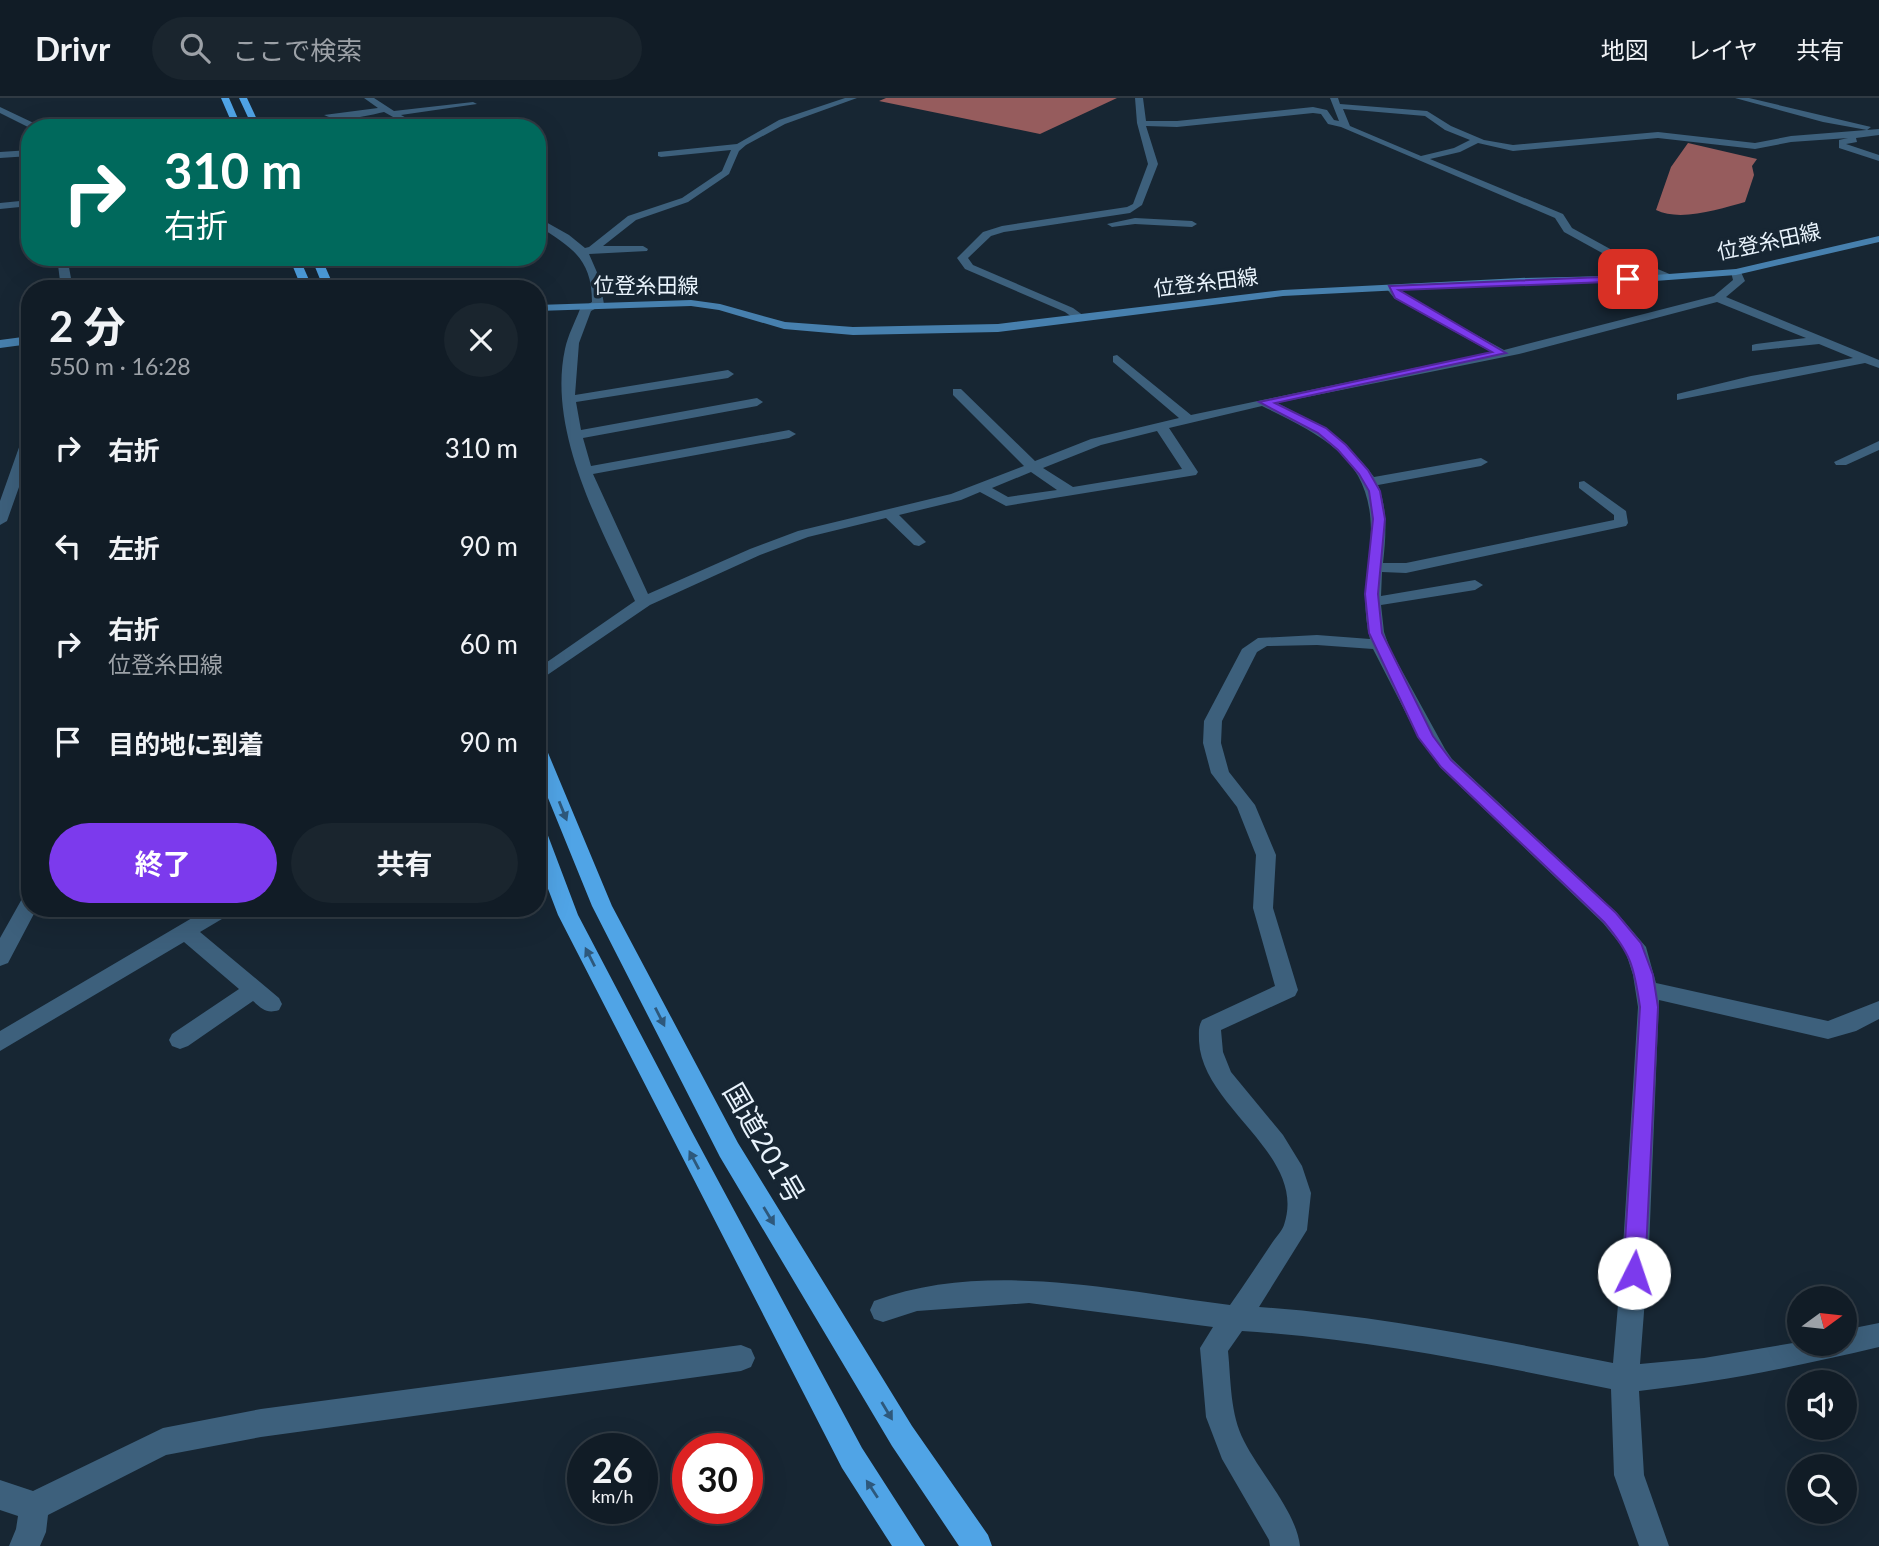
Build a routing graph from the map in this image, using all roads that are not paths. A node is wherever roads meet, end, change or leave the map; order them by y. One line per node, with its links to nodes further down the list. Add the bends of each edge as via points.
1 (225, 98): 13 (highway)
2 (243, 98): 14 (highway)
3 (368, 98): 9 (street)
4 (853, 98): 22 (street, via 782,122)
5 (1139, 98): 17 (street)
6 (1739, 98): 19 (street)
7 (1336, 102): 18 (street); 21 (street, via 1427,114)
8 (473, 104): 11 (street)
9 (384, 108): 11 (street); 12 (street)
10 (0, 110): 16 (street)
11 (395, 113): 15 (street)
12 (328, 115)
13 (233, 119)
14 (253, 119)
15 (405, 119)
16 (21, 120)
17 (1141, 122): 18 (street, via 1177,124 1313,110); 30 (street, via 1153,164 1137,205)
18 (1344, 125): 27 (street)
19 (1879, 130): 21 (street, via 1755,146 1658,135 1521,148)
20 (1879, 138): 26 (street, via 1842,142 1842,146)
21 (1479, 140): 27 (street)
22 (740, 146): 25 (street); 35 (street, via 726,172 704,188 685,200 632,218)
23 (21, 154): 24 (street)
24 (0, 155)
25 (661, 155)
26 (1879, 158)
27 (1418, 160): 37 (street, via 1559,216 1568,230)
28 (21, 204): 29 (street)
29 (0, 206)
30 (1094, 214): 31 (street, via 1105,225 1135,221); 42 (street, via 986,233 962,258 969,267)
31 (1192, 224)
32 (546, 225): 35 (street)
33 (1879, 239): 36 (main road, 位登糸田線)
34 (643, 249): 35 (street)
35 (589, 251): 40 (street)
36 (1736, 272): 37 (main road, 位登糸田線); 39 (street, via 1739,281)
37 (1668, 277): 38 (main road, 位登糸田線)
38 (1392, 288): 42 (main road, 位登糸田線, via 1283,293); 47 (street, via 1398,296)
39 (1718, 298): 43 (street); 47 (street)
40 (597, 304): 41 (main road, 位登糸田線); 42 (main road, 位登糸田線, via 691,303 784,325 853,331 998,328); 54 (street, via 586,309 570,353)
41 (546, 307)
42 (1080, 318)
43 (1820, 340): 46 (street); 49 (street)
44 (21, 341): 45 (main road)
45 (0, 344)
46 (1756, 348)
47 (1501, 353): 56 (street)
48 (1117, 359): 57 (street)
49 (1865, 359): 50 (street); 53 (street)
50 (1879, 365)
51 (728, 374): 54 (street)
52 (957, 392): 65 (street)
53 (1682, 397)
54 (571, 399): 60 (street)
55 (757, 402): 60 (street)
56 (1264, 402): 57 (street); 67 (street, via 1322,430)
57 (1190, 421): 58 (street)
58 (1161, 427): 65 (street, via 1096,442); 70 (street, via 1191,472)
59 (789, 433): 66 (street)
60 (576, 435): 66 (street)
61 (1879, 445): 64 (street)
62 (21, 462): 72 (street)
63 (1480, 462): 67 (street)
64 (1841, 462)
65 (1033, 467): 69 (street); 70 (street)
66 (586, 471): 76 (street)
67 (1370, 482): 74 (street, via 1379,519)
68 (1584, 485): 74 (street, via 1621,514 1621,523 1406,568)
69 (982, 487): 70 (street, via 1006,502); 71 (street)
70 (1070, 492)
71 (890, 514): 73 (street); 76 (street, via 803,534)
72 (0, 521)
73 (919, 542)
74 (1374, 567): 77 (street)
75 (1475, 584): 77 (street)
76 (644, 602): 79 (street)
77 (1373, 602): 78 (street)
78 (1380, 645): 86 (street, via 1426,737 1446,763 1610,918 1635,947); 91 (street, via 1264,641 1250,649 1213,722 1212,743 1220,773 1246,805 1266,855 1263,908 1287,990 1210,1026 1207,1045 1223,1081 1279,1146 1299,1190 1297,1225)
79 (546, 671)
80 (546, 770): 101 (highway, 国道201号, one-way to 101, via 602,906 729,1150 902,1436)
81 (546, 857): 100 (highway, one-way to 81, via 852,1458 696,1164 568,915)
82 (22, 917): 85 (street)
83 (210, 917): 84 (street)
84 (186, 932): 88 (street, via 263,997); 89 (street)
85 (0, 958)
86 (1646, 989): 87 (street, via 1828,1030 1848,1026); 96 (street, via 1649,1007)
87 (1879, 1009)
88 (180, 1040)
89 (0, 1042)
90 (883, 1310): 91 (street, via 917,1298 1030,1291)
91 (1235, 1318): 96 (street, via 1471,1348); 102 (street, via 1214,1348 1220,1416 1232,1449 1284,1536)
92 (1879, 1335): 93 (street)
93 (1857, 1340)
94 (1792, 1356): 96 (street)
95 (741, 1359): 98 (street, via 261,1423 163,1442)
96 (1625, 1379): 103 (street, via 1629,1475)
97 (0, 1495): 98 (street)
98 (34, 1506): 99 (street)
99 (24, 1546)
100 (910, 1546)
101 (977, 1546)
102 (1285, 1546)
103 (1654, 1546)

